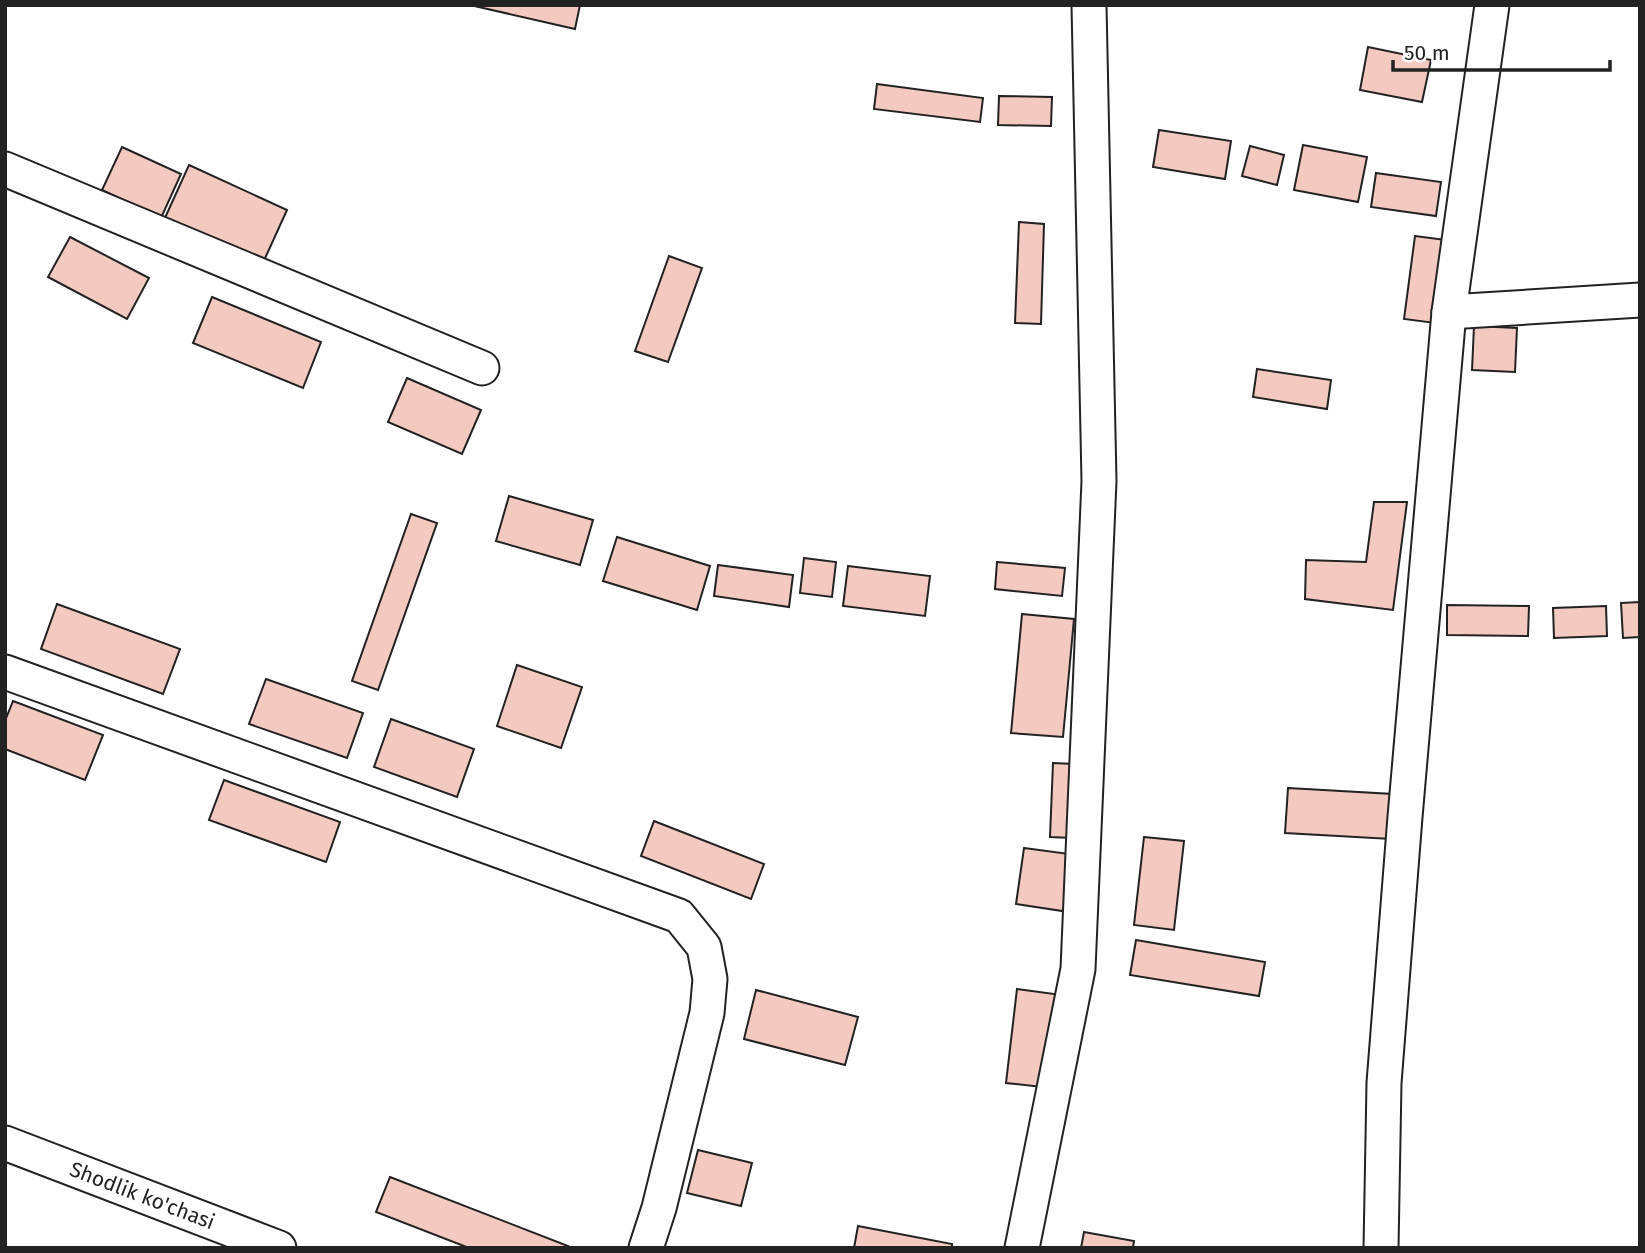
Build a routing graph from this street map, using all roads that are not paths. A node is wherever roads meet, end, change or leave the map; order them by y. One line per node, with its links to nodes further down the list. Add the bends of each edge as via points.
1 (1089, 5): 11 (street, via 1099,481 1078,969)
2 (1492, 5): 5 (street)
3 (5, 169): 6 (street)
4 (1640, 300): 5 (street)
5 (1449, 312): 12 (street, via 1384,1083)
6 (481, 368)
7 (5, 672): 10 (street, via 679,916 704,947 710,979 708,1002)
8 (5, 1143): 9 (street, Shodlik ko'chasi)
9 (279, 1248)
10 (646, 1248)
11 (1022, 1248)
12 (1381, 1248)

